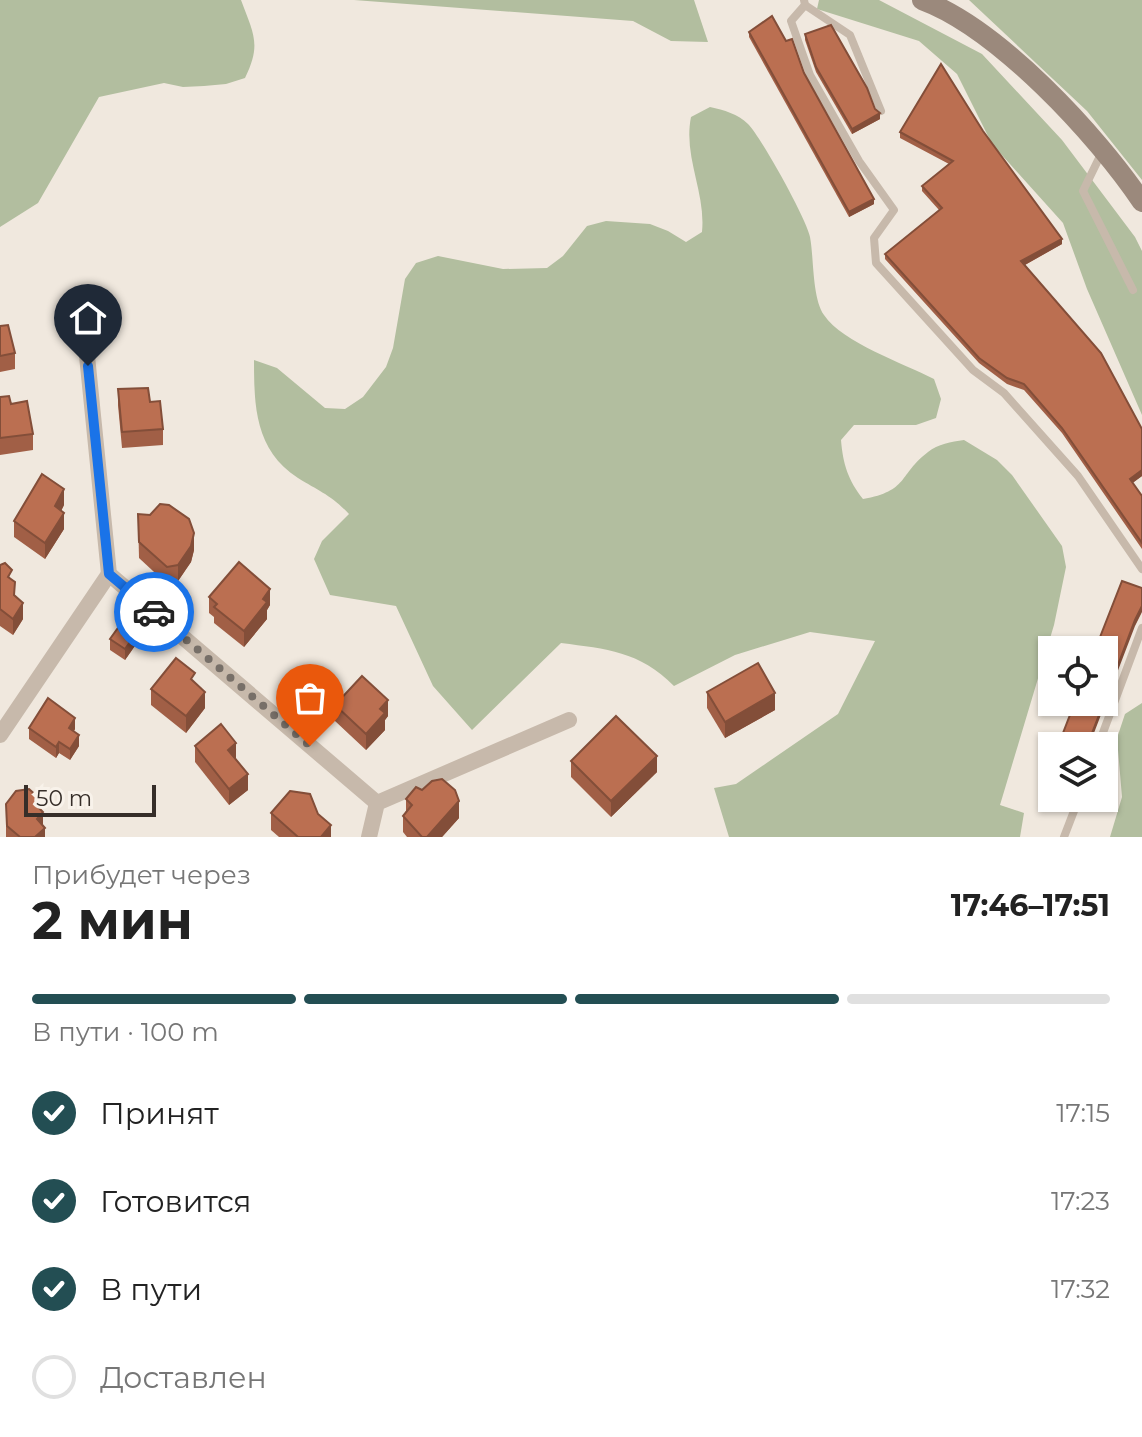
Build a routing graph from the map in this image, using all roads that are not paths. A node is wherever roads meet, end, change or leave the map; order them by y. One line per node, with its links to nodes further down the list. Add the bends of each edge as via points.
1 (922, 0): 4 (main road, via 989,39)
2 (805, 2): 3 (lane, via 850,35); 8 (lane, via 791,21 810,75 894,210 874,238 876,263 1078,476)
3 (881, 111)
4 (1103, 152): 5 (main road); 6 (lane, via 1083,191)
5 (1142, 202)
6 (1133, 290)
7 (85, 336): 9 (street)
8 (1142, 569)
9 (109, 574): 13 (street); 14 (street)
10 (1142, 628): 12 (lane)
11 (569, 720): 14 (street)
12 (1103, 732)
13 (0, 735)
14 (377, 803): 16 (street)
15 (1074, 812): 17 (lane)
16 (369, 837)
17 (1064, 837)

